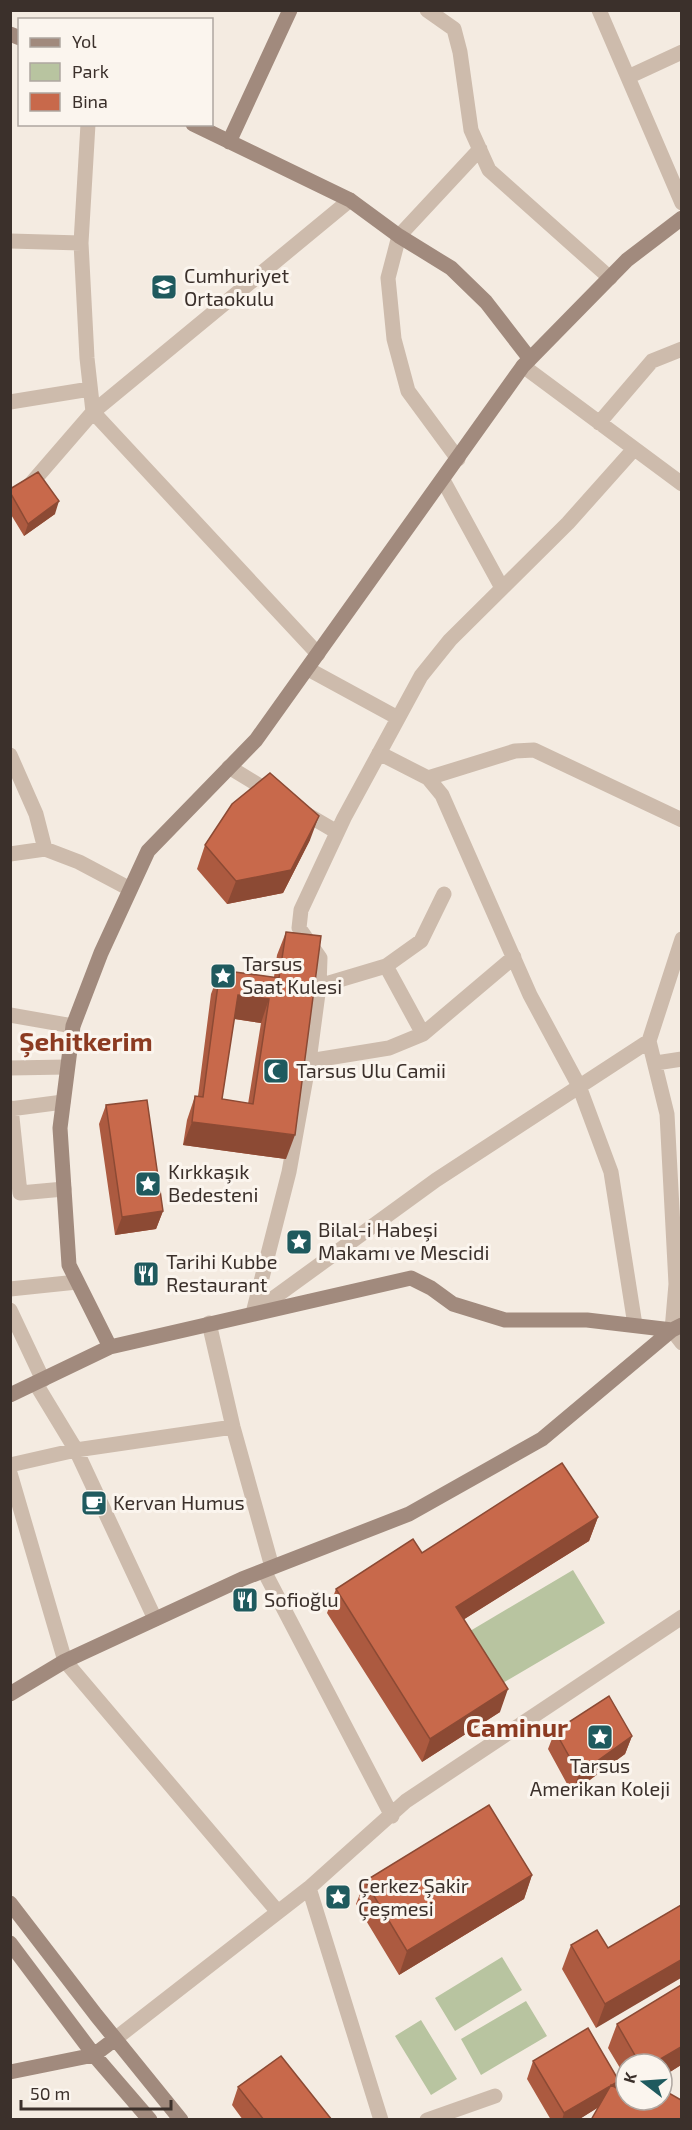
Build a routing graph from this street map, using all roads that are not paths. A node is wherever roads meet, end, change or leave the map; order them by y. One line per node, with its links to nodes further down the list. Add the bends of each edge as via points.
1 (290, 10): 8 (street)
2 (427, 10): 9 (street, via 454,29 471,130)
3 (599, 10): 5 (street)
4 (681, 52): 5 (street)
5 (628, 77): 11 (street)
6 (88, 126): 15 (street)
7 (197, 126): 8 (street)
8 (230, 142): 10 (street)
9 (480, 149): 13 (street); 16 (street, via 489,170)
10 (350, 201): 13 (street); 21 (street)
11 (681, 203)
12 (681, 218): 16 (street)
13 (399, 236): 18 (street, via 458,275 486,302); 24 (street, via 388,278 397,349 408,391)
14 (10, 241): 15 (street)
15 (81, 243): 19 (street)
16 (610, 278): 18 (street)
17 (681, 349): 22 (street, via 652,361)
18 (526, 362): 22 (street); 24 (street)
19 (90, 389): 20 (street); 21 (street)
20 (10, 402)
21 (93, 412): 27 (street, via 29,486); 29 (street)
22 (599, 423): 23 (street)
23 (634, 449): 26 (street); 28 (street, via 568,523)
24 (458, 459): 25 (street)
25 (443, 480): 28 (street); 29 (street)
26 (681, 484)
27 (10, 498)
28 (502, 588): 31 (street, via 450,640 421,676)
29 (318, 654): 30 (street)
30 (308, 669): 31 (street); 34 (street, via 256,740)
31 (398, 718): 32 (street)
32 (379, 753): 35 (street); 37 (street)
33 (10, 755): 38 (street, via 36,814)
34 (229, 767): 37 (street); 40 (street, via 147,851)
35 (428, 778): 36 (street, via 514,751 534,750); 43 (street, via 450,811)
36 (681, 820)
37 (337, 832): 45 (street, via 301,910 299,928 320,958)
38 (45, 849): 39 (street); 40 (street)
39 (10, 854)
40 (130, 889): 47 (street)
41 (444, 894): 44 (street, via 421,941)
42 (681, 939): 49 (street)
43 (514, 957): 48 (street); 55 (street)
44 (386, 966): 45 (street); 48 (street)
45 (319, 986): 51 (street)
46 (10, 1015): 47 (street)
47 (73, 1026): 53 (street)
48 (423, 1034): 51 (street, via 389,1048)
49 (650, 1041): 52 (street); 55 (street)
50 (681, 1059): 52 (street)
51 (309, 1061): 62 (street, via 289,1172)
52 (656, 1062): 65 (street, via 667,1114)
53 (68, 1067): 54 (street); 56 (street)
54 (10, 1068)
55 (579, 1086): 62 (street, via 436,1180); 64 (street, via 611,1173)
56 (63, 1102): 57 (street); 58 (street, via 60,1128)
57 (11, 1108): 58 (street, via 20,1193)
58 (64, 1189): 59 (street, via 69,1264)
59 (77, 1282): 60 (street); 67 (street)
60 (10, 1290)
61 (10, 1310): 68 (street)
62 (253, 1313): 63 (street); 64 (street, via 411,1278 453,1304 505,1320 587,1320)
63 (209, 1323): 67 (street); 70 (street)
64 (635, 1325): 65 (street)
65 (677, 1327): 66 (street); 74 (street, via 542,1439 409,1514)
66 (681, 1343)
67 (110, 1347): 68 (street)
68 (39, 1382): 69 (street); 71 (street)
69 (10, 1395)
70 (233, 1427): 71 (street); 74 (street)
71 (76, 1450): 72 (street); 76 (street)
72 (10, 1465)
73 (10, 1473): 77 (street)
74 (268, 1569): 76 (street); 79 (street)
75 (681, 1617): 79 (street, via 406,1801)
76 (155, 1619): 77 (street)
77 (65, 1661): 78 (street); 82 (street)
78 (10, 1694)
79 (392, 1816): 80 (street)
80 (309, 1888): 82 (street); 90 (street)
81 (10, 1903): 84 (street)
82 (278, 1912): 84 (street)
83 (10, 1943): 85 (street)
84 (115, 2039): 85 (street); 89 (street)
85 (94, 2055): 86 (street); 88 (street)
86 (10, 2072)
87 (495, 2096): 91 (street)
88 (150, 2120)
89 (181, 2120)
90 (381, 2120)
91 (427, 2120)

